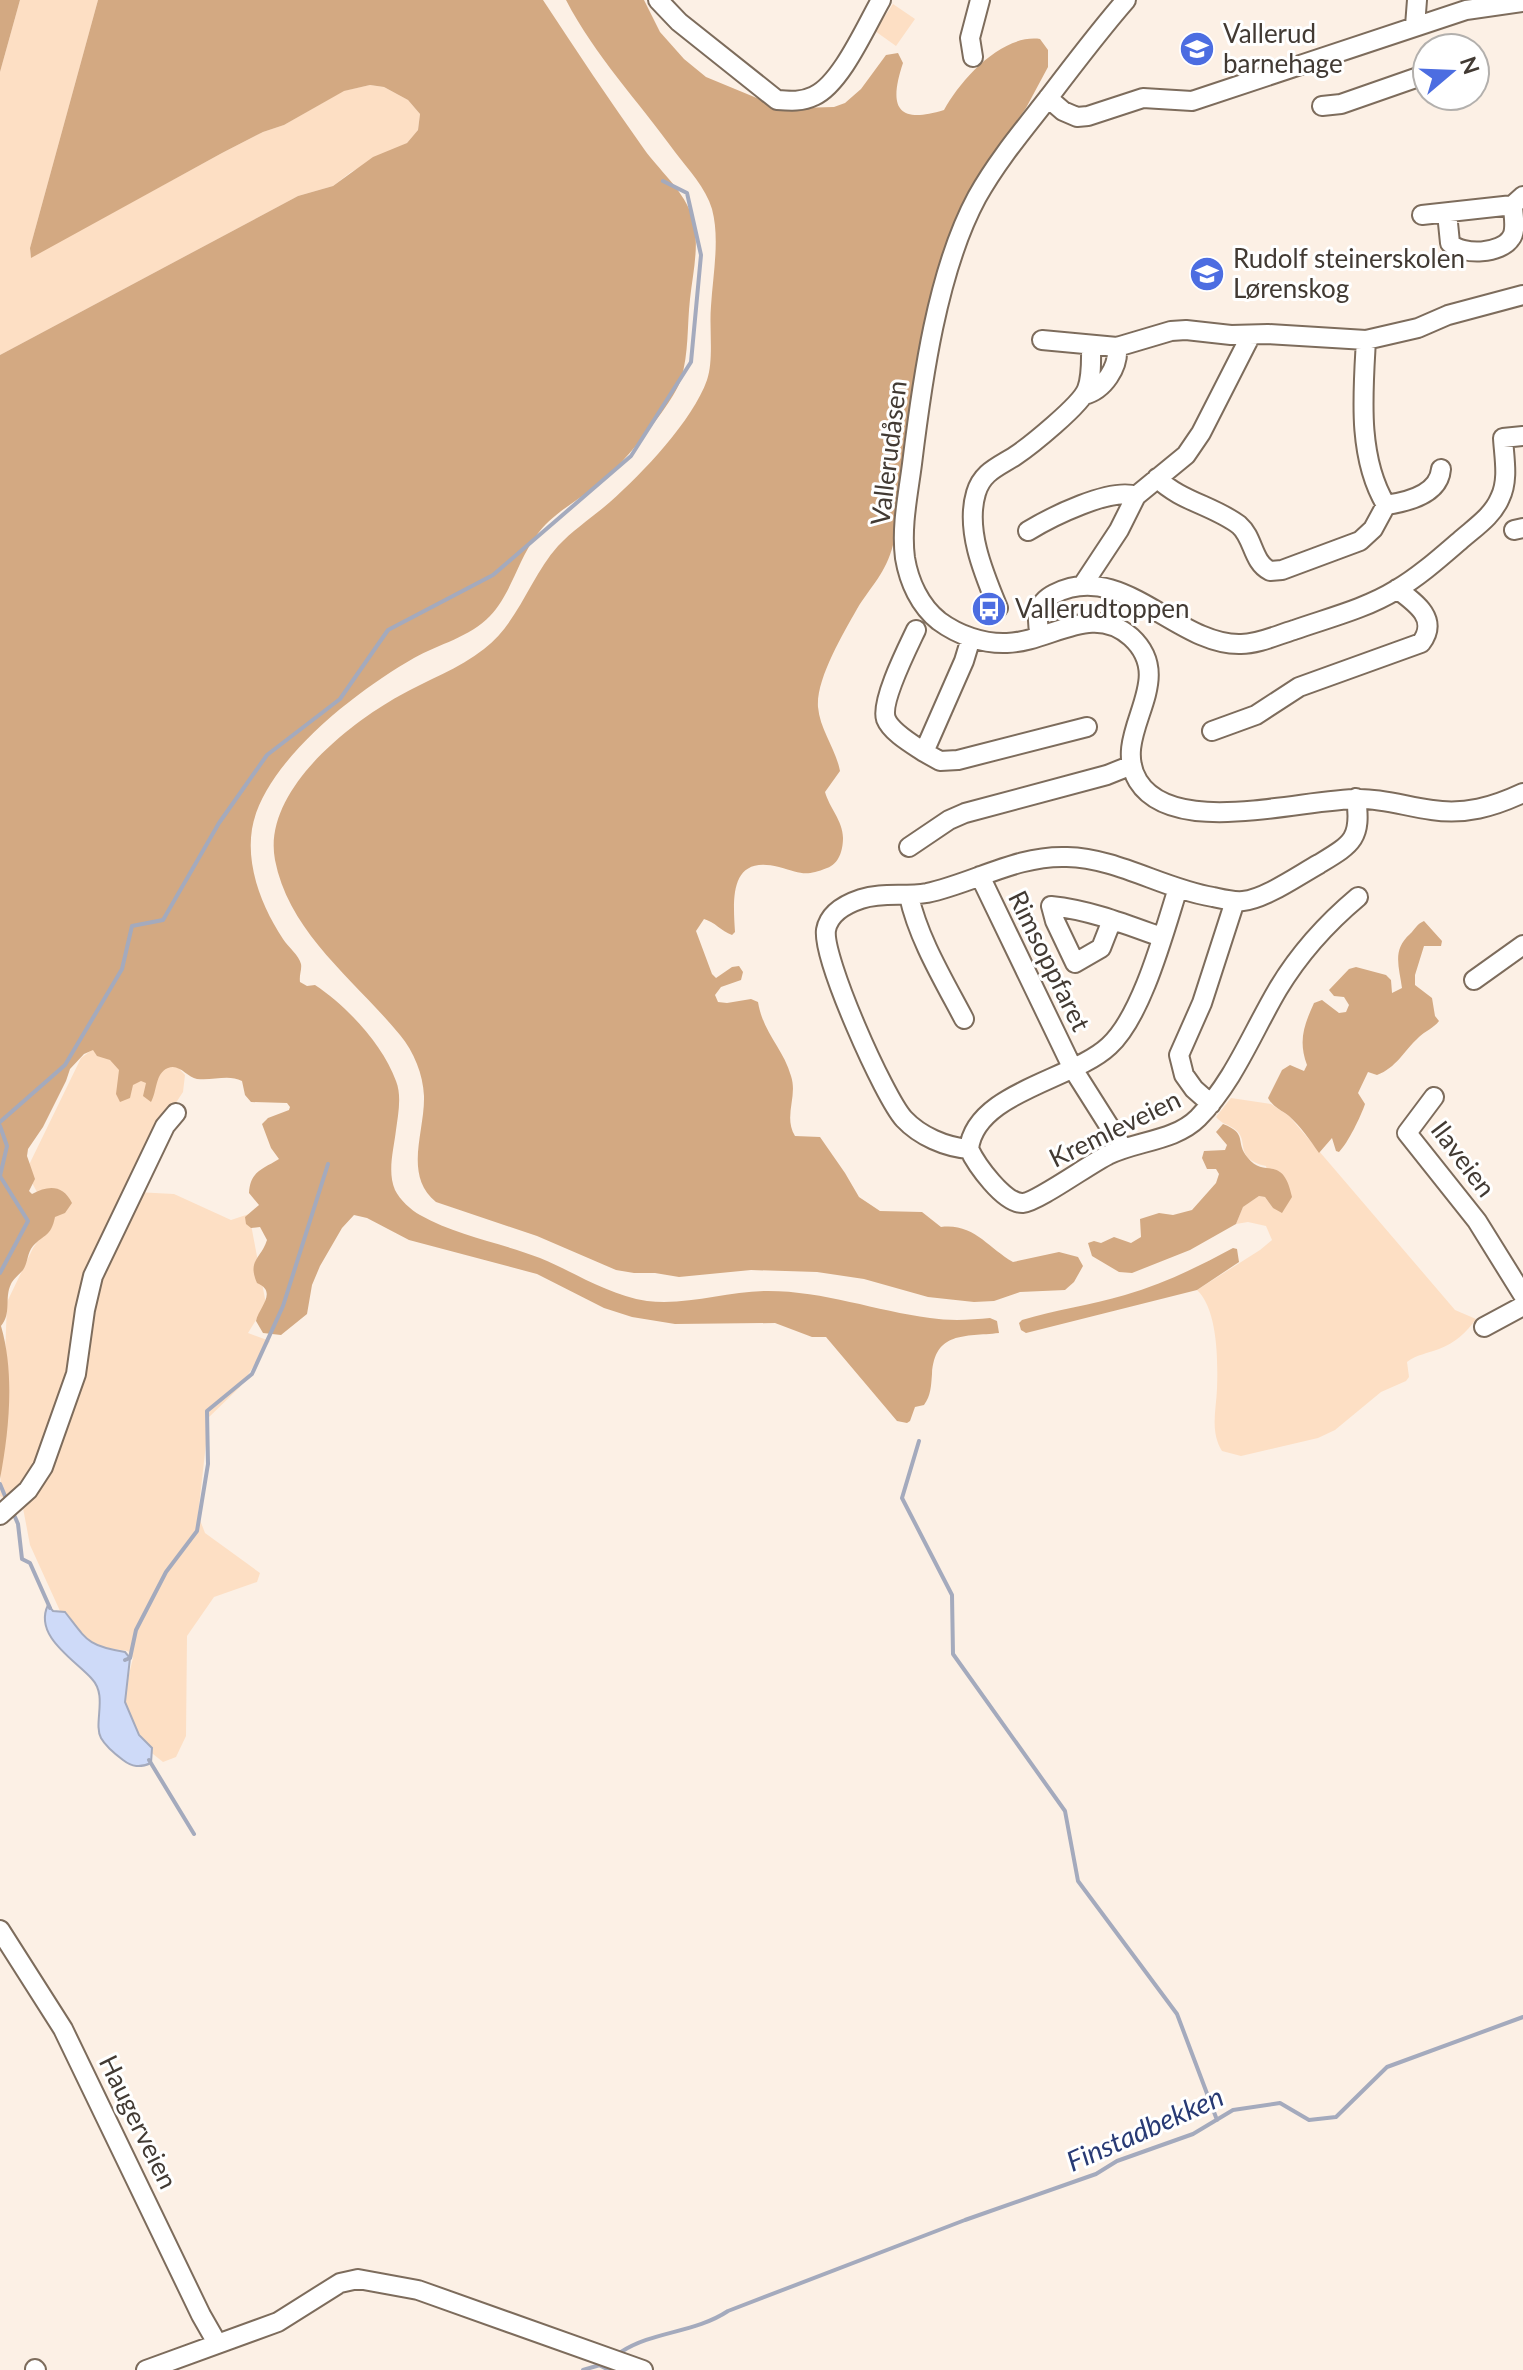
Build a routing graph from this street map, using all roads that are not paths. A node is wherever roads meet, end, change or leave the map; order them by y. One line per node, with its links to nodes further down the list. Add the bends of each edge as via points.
1 (881, 0): 6 (street, via 835,78 817,95 798,102 777,100)
2 (980, 0): 8 (street, via 970,38)
3 (1126, 0): 10 (street, Vallerudåsen)
4 (1417, 0): 7 (street)
5 (1523, 2): 7 (street, via 1466,10)
6 (663, 5)
7 (1415, 26): 10 (street, via 1192,101 1143,98 1077,117)
8 (973, 57)
9 (1411, 80): 11 (street)
10 (1048, 98): 33 (street, Vallerudåsen, via 993,172 964,226 936,321 919,412 904,528 908,571 932,614)
11 (1322, 106)
12 (1518, 200): 13 (street); 13 (street, via 1511,240 1496,248 1454,248)
13 (1447, 213): 14 (street)
14 (1422, 215)
15 (1523, 295): 18 (street)
16 (1251, 335): 18 (street); 20 (street, via 1171,331); 24 (street, via 1201,433 1186,455)
17 (1042, 340): 19 (street)
18 (1366, 340): 26 (street, via 1364,427 1376,485)
19 (1091, 346): 20 (street); 21 (street)
20 (1117, 347): 21 (street, via 1117,359 1103,385)
21 (1084, 395): 30 (street, via 1023,450 989,471 974,497 973,528)
22 (1523, 436): 29 (street, via 1503,438 1504,485 1492,511)
23 (1441, 469): 26 (street, via 1432,488)
24 (1157, 478): 25 (street); 26 (street, via 1242,528 1260,563 1270,571 1354,545 1367,536)
25 (1136, 496): 27 (street, via 1122,492 1102,497); 28 (street)
26 (1386, 505)
27 (1028, 531)
28 (1082, 586): 29 (street, via 1118,592 1210,638 1238,645 1347,612); 32 (street, via 1060,591 1042,603 1037,614)
29 (1397, 589): 35 (street, via 1426,616 1427,633 1421,643 1299,687 1256,715)
30 (998, 608)
31 (916, 630): 36 (street, via 885,716)
32 (1040, 635): 33 (street, Vallerudåsen, via 1006,643); 37 (street, Vallerudåsen, via 1101,622 1121,630 1140,647 1148,685 1131,741)
33 (971, 638): 36 (street)
34 (1087, 727): 36 (street, via 958,760 940,761)
35 (1212, 731)
36 (924, 752)
37 (1132, 765): 39 (street, via 1150,795 1186,808 1263,810); 40 (street, via 965,813)
38 (1523, 793): 39 (street, via 1461,812)
39 (1356, 798): 45 (street, via 1358,829 1350,843 1272,889)
40 (909, 847)
41 (980, 876): 42 (street, via 1026,861 1067,857); 43 (street); 51 (street, Rimsoppfaret)
42 (1178, 888): 45 (street); 47 (street, Rimsoppfaret)
43 (909, 896): 50 (street); 56 (street, via 873,896 839,909 826,931 829,952 895,1108 927,1136)
44 (1358, 897): 53 (street, Kremleveien, via 1295,964)
45 (1235, 901): 53 (street, Kremleveien, via 1179,1055 1188,1081)
46 (1112, 920): 47 (street)
47 (1161, 937): 51 (street, Rimsoppfaret, via 1124,1027 1107,1048)
48 (1523, 945): 49 (street)
49 (1474, 980)
50 (964, 1019)
51 (1073, 1069): 55 (street, Rimsoppfaret); 56 (street, Rimsoppfaret, via 996,1108 978,1124)
52 (1434, 1097): 57 (street, Ilaveien, via 1407,1133 1477,1221)
53 (1211, 1104): 55 (street, Kremleveien, via 1184,1129)
54 (176, 1113): 60 (street, via 93,1276 76,1374 43,1467 28,1490)
55 (1123, 1148): 56 (street, Kremleveien, via 1024,1203 1004,1194)
56 (969, 1149)
57 (1523, 1295)
58 (1523, 1306): 59 (street)
59 (1484, 1327)
60 (0, 1515)
61 (0, 1930): 62 (street, Haugerveien, via 63,2029)
62 (217, 2343): 63 (street); 64 (street, via 278,2322 340,2283 358,2279 418,2290)
63 (146, 2370)
64 (643, 2370)

